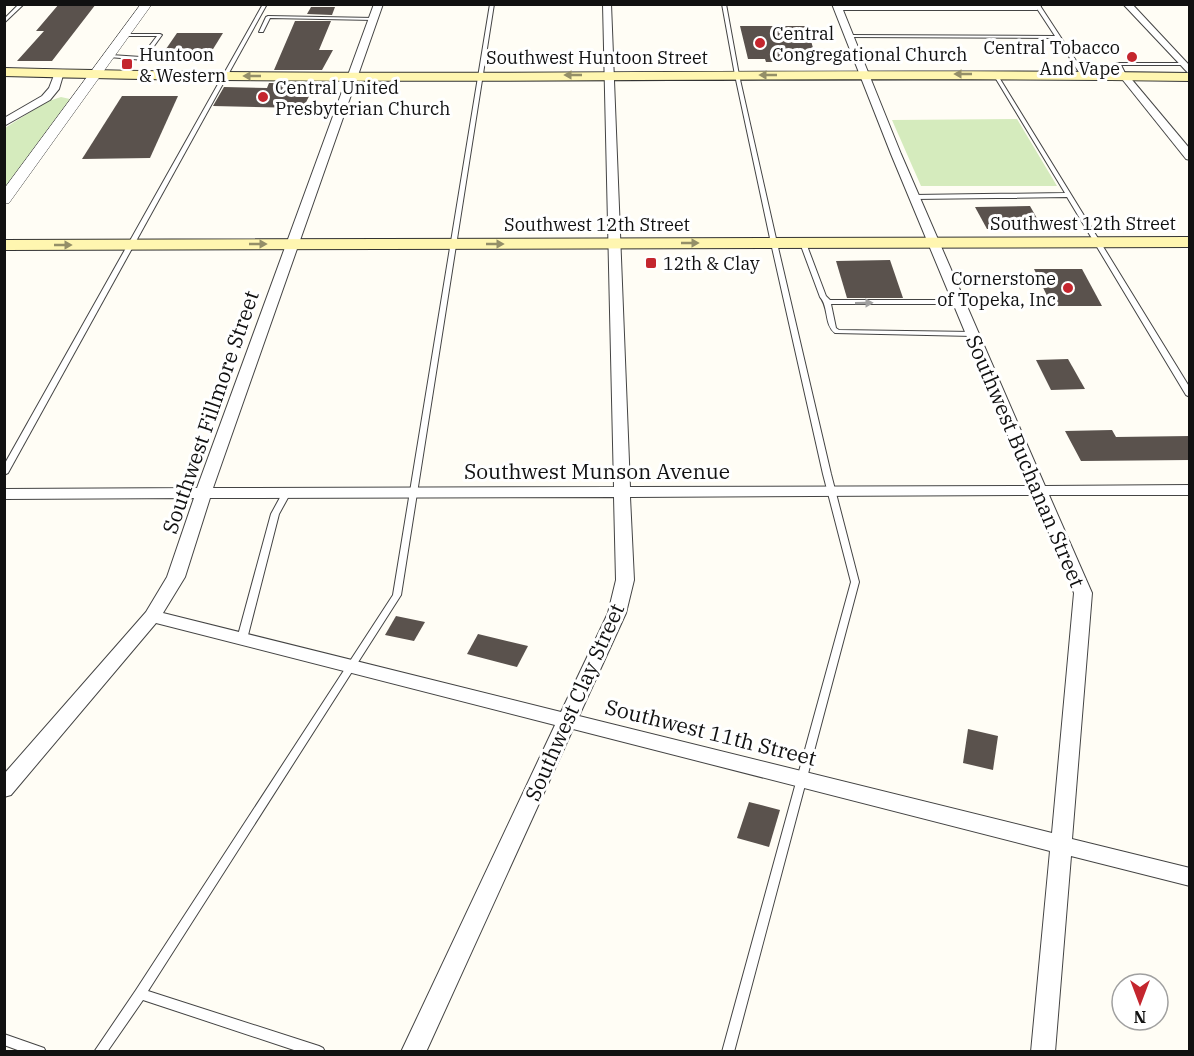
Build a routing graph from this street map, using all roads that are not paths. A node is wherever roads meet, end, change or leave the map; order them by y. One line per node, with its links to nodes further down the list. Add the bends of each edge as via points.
1 (22, 4): 12 (lane)
2 (147, 4): 14 (street)
3 (265, 4): 30 (lane)
4 (379, 4): 11 (street, Southwest Fillmore Street)
5 (492, 4): 26 (lane)
6 (607, 4): 27 (street, Southwest Clay Street)
7 (724, 4): 28 (lane)
8 (1127, 4): 20 (street)
9 (836, 6): 10 (street); 15 (street, Southwest Buchanan Street)
10 (1037, 6): 16 (lane)
11 (374, 19): 13 (lane, via 268,17); 31 (street, Southwest Fillmore Street)
12 (4, 22)
13 (261, 30)
14 (124, 35): 17 (street); 17 (lane, via 160,35 142,59)
15 (848, 36): 16 (lane); 29 (street, Southwest Buchanan Street)
16 (1058, 37): 32 (lane)
17 (111, 56): 23 (street)
18 (1148, 56): 19 (lane)
19 (1154, 64): 20 (lane); 33 (lane, via 1118,64)
20 (1181, 64): 25 (street)
21 (4, 72): 22 (main road, Southwest Huntoon Street)
22 (59, 72): 23 (main road, Southwest Huntoon Street); 34 (street, via 54,89 46,98)
23 (97, 74): 30 (main road, Southwest Huntoon Street); 38 (street)
24 (995, 74): 29 (main road, Southwest Huntoon Street, one-way to 29); 32 (main road, Southwest Huntoon Street); 36 (lane)
25 (1190, 74): 33 (main road, Southwest Huntoon Street)
26 (481, 75): 27 (main road, Southwest Huntoon Street, one-way to 26); 31 (main road, Southwest Huntoon Street); 47 (lane)
27 (609, 75): 28 (main road, Southwest Huntoon Street); 41 (street, Southwest Clay Street)
28 (737, 75): 29 (main road, Southwest Huntoon Street, one-way to 28); 42 (lane)
29 (864, 75): 37 (street, Southwest Buchanan Street)
30 (224, 76): 31 (main road, Southwest Huntoon Street, one-way to 30); 45 (lane)
31 (351, 76): 46 (street, Southwest Fillmore Street)
32 (1084, 76): 33 (main road, Southwest Huntoon Street)
33 (1125, 77): 35 (street)
34 (4, 123)
35 (1190, 157)
36 (1067, 195): 37 (lane); 39 (lane)
37 (914, 197): 44 (street, Southwest Buchanan Street)
38 (4, 200)
39 (1095, 242): 40 (main road, Southwest 12th Street); 44 (main road, Southwest 12th Street); 52 (lane)
40 (1190, 242)
41 (614, 243): 42 (main road, Southwest 12th Street, one-way to 42); 47 (main road, Southwest 12th Street, one-way to 41); 58 (street, Southwest Clay Street)
42 (774, 243): 43 (main road, Southwest 12th Street); 55 (lane)
43 (803, 243): 44 (main road, Southwest 12th Street); 49 (lane)
44 (934, 243): 50 (street, Southwest Buchanan Street)
45 (131, 244): 46 (main road, Southwest 12th Street, one-way to 46); 48 (main road, Southwest 12th Street, one-way to 45); 53 (lane)
46 (293, 244): 47 (main road, Southwest 12th Street); 60 (street, Southwest Fillmore Street)
47 (453, 244): 57 (lane)
48 (4, 245)
49 (827, 301): 50 (lane, one-way to 50); 51 (lane, via 832,329 837,332)
50 (959, 302): 51 (street, Southwest Buchanan Street)
51 (973, 334): 56 (street, Southwest Buchanan Street)
52 (1190, 395)
53 (4, 473)
54 (1190, 490): 56 (street, Southwest Munson Avenue)
55 (832, 491): 56 (street, Southwest Munson Avenue); 58 (street, Southwest Munson Avenue); 66 (lane, via 855,582)
56 (1039, 491): 68 (street, Southwest Buchanan Street, via 1083,593)
57 (414, 492): 58 (street, Southwest Munson Avenue); 61 (street, Southwest Munson Avenue); 64 (lane, via 397,595)
58 (622, 492): 65 (street, Southwest Clay Street, via 622,595)
59 (4, 494): 60 (street, Southwest Munson Avenue)
60 (203, 494): 61 (street, Southwest Munson Avenue); 62 (street, Southwest Fillmore Street, via 176,577)
61 (286, 494): 63 (lane, via 275,514)
62 (152, 616): 63 (street, Southwest 11th Street); 67 (street, Southwest Fillmore Street)
63 (242, 639): 64 (street, Southwest 11th Street)
64 (352, 667): 65 (street, Southwest 11th Street); 70 (lane)
65 (566, 720): 66 (street, Southwest 11th Street); 75 (street, Southwest Clay Street)
66 (803, 780): 68 (street, Southwest 11th Street); 76 (lane)
67 (4, 789)
68 (1061, 845): 69 (street, Southwest 11th Street); 77 (street, Southwest Buchanan Street)
69 (1190, 877)
70 (140, 994): 73 (lane); 74 (lane)
71 (4, 1039): 72 (lane)
72 (40, 1052)
73 (100, 1052)
74 (319, 1052)
75 (413, 1052)
76 (728, 1052)
77 (1043, 1052)

